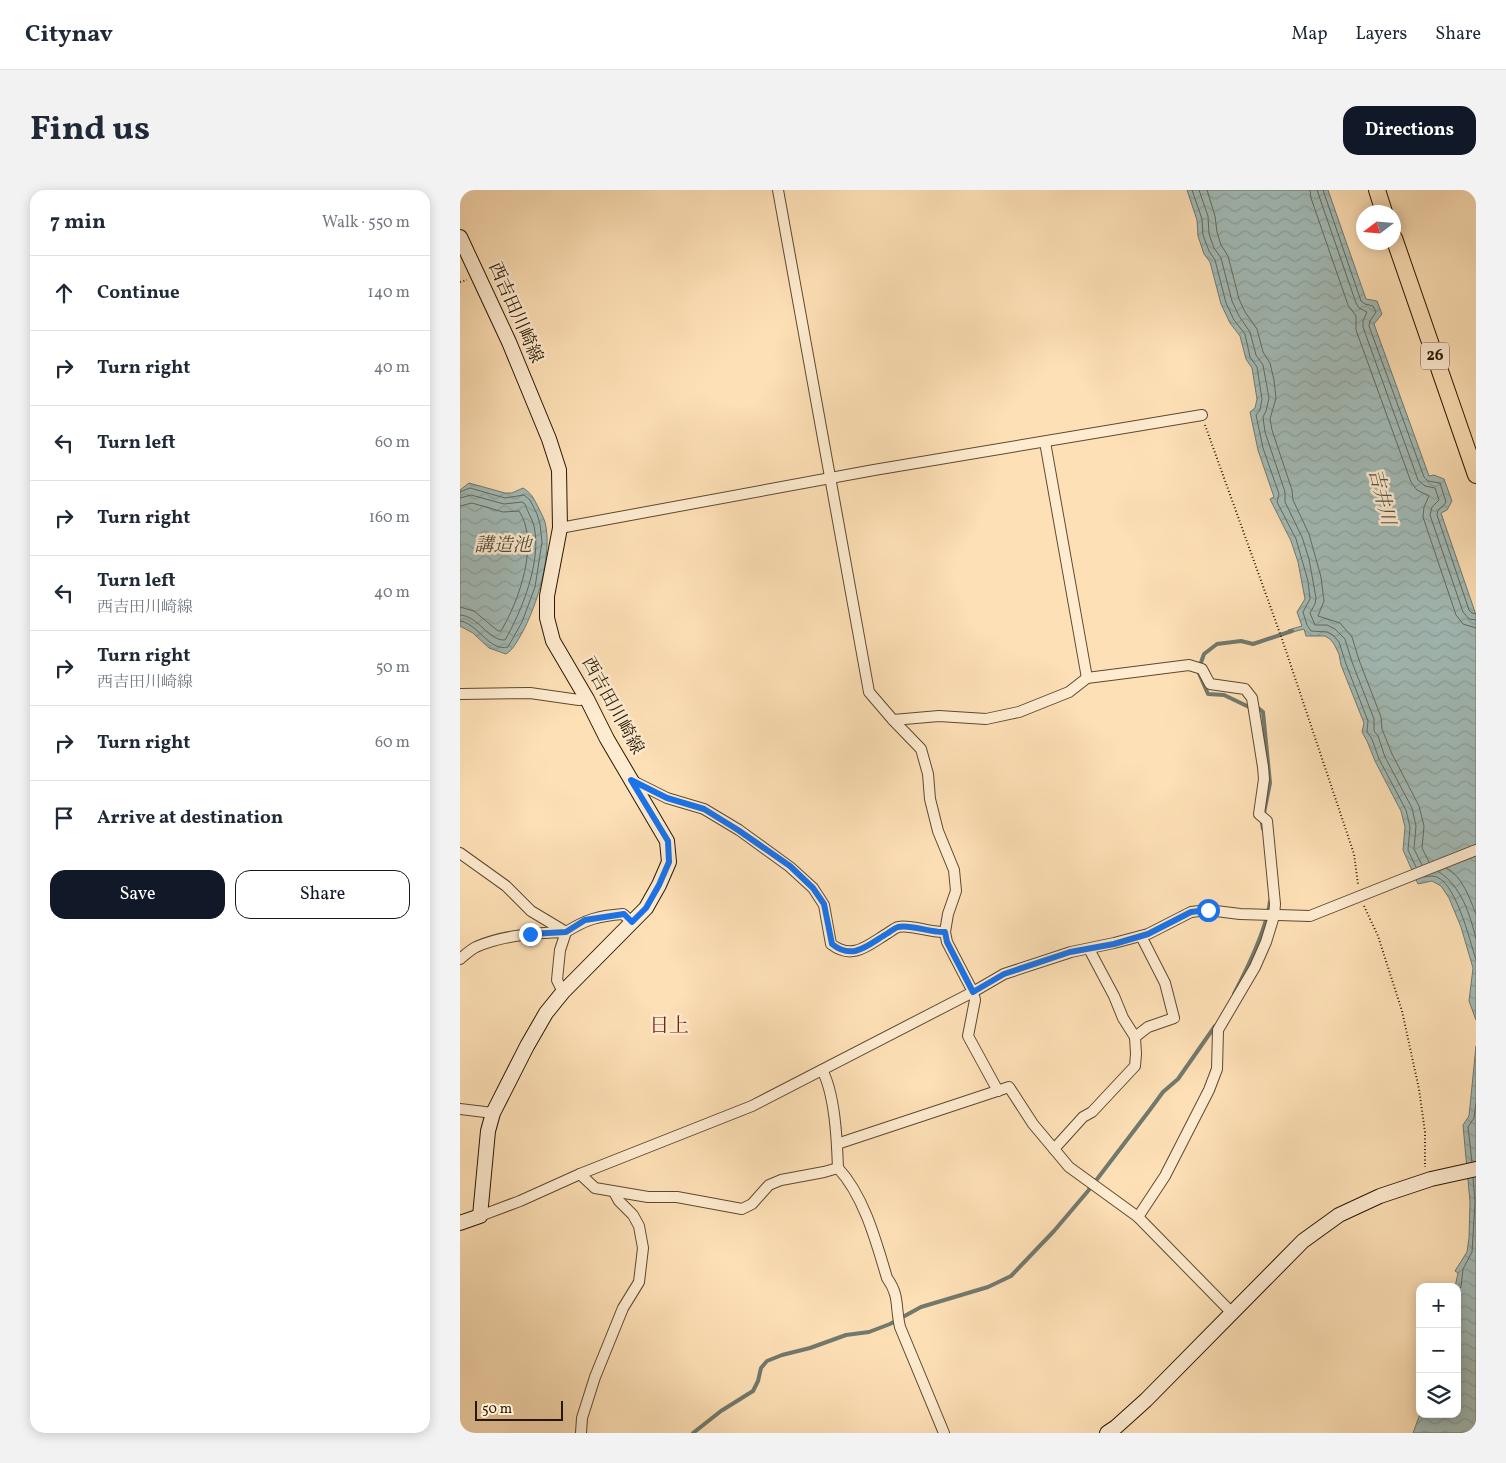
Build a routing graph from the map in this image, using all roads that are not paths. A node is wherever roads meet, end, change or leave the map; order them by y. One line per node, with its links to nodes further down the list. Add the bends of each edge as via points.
1 (778, 190): 9 (street)
2 (1377, 190): 3 (main road)
3 (1382, 205)
4 (460, 237): 10 (main road, 西吉田川崎線, via 509,342 549,439 559,470)
5 (1398, 250): 8 (main road, 26)
6 (1202, 415): 7 (street)
7 (1045, 442): 9 (street); 11 (street)
8 (1476, 474)
9 (830, 479): 10 (street); 14 (street, via 868,692)
10 (560, 528): 13 (main road, 西吉田川崎線, via 547,596 548,618 554,641)
11 (1087, 678): 14 (street, via 1069,692 1011,714 986,719 939,716); 18 (street, via 1190,665 1202,669 1210,684 1246,689 1252,698 1263,766 1258,814 1267,821)
12 (460, 694): 13 (street, via 530,693)
13 (587, 699): 15 (main road, 西吉田川崎線)
14 (893, 720): 21 (street, via 921,750 938,831 954,870 956,891)
15 (631, 780): 19 (main road, 西吉田川崎線, via 668,841 669,862 646,908); 21 (street, via 667,798 704,809 790,866 824,904 832,944 840,951 851,953 898,927)
16 (1476, 850): 18 (street, via 1310,916)
17 (460, 853): 20 (street, via 506,886 531,911)
18 (1274, 916): 22 (street, via 1208,910 1191,912); 39 (street, via 1255,967 1218,1030 1217,1069 1206,1098 1165,1176)
19 (632, 922): 20 (street, via 624,914 608,915 585,920); 25 (main road, 西吉田川崎線)
20 (566, 932): 24 (street, via 530,934 474,947); 25 (street, via 560,950 557,980)
21 (945, 932): 26 (street)
22 (1141, 936): 23 (street); 27 (street, via 1165,983 1174,1018 1148,1027)
23 (1089, 949): 26 (street, via 1004,974); 27 (street)
24 (460, 959)
25 (562, 992): 31 (main road, 西吉田川崎線, via 527,1046)
26 (973, 992): 28 (street); 29 (street, via 975,1000 968,1036)
27 (1135, 1037): 33 (street, via 1135,1066)
28 (822, 1070): 32 (street, via 827,1079); 36 (street, via 752,1106)
29 (998, 1091): 32 (street); 33 (street, via 1008,1087)
30 (460, 1109): 31 (street)
31 (493, 1112): 38 (main road, 西吉田川崎線, via 488,1131)
32 (837, 1144): 34 (street)
33 (1054, 1149): 39 (street, via 1069,1167)
34 (838, 1168): 37 (street, via 769,1185 752,1204 742,1209 677,1197); 43 (street, via 859,1197 887,1278 894,1287 900,1327)
35 (1476, 1170): 41 (main road, via 1428,1180 1380,1196 1339,1215 1302,1242)
36 (580, 1174): 37 (street, via 595,1188); 38 (street)
37 (614, 1192): 42 (street, via 639,1226 643,1248 639,1282 624,1308 595,1377 582,1418)
38 (480, 1216): 40 (main road)
39 (1138, 1217): 41 (street)
40 (460, 1224)
41 (1232, 1314): 44 (main road, via 1146,1400)
42 (581, 1433)
43 (944, 1433)
44 (1107, 1433)

